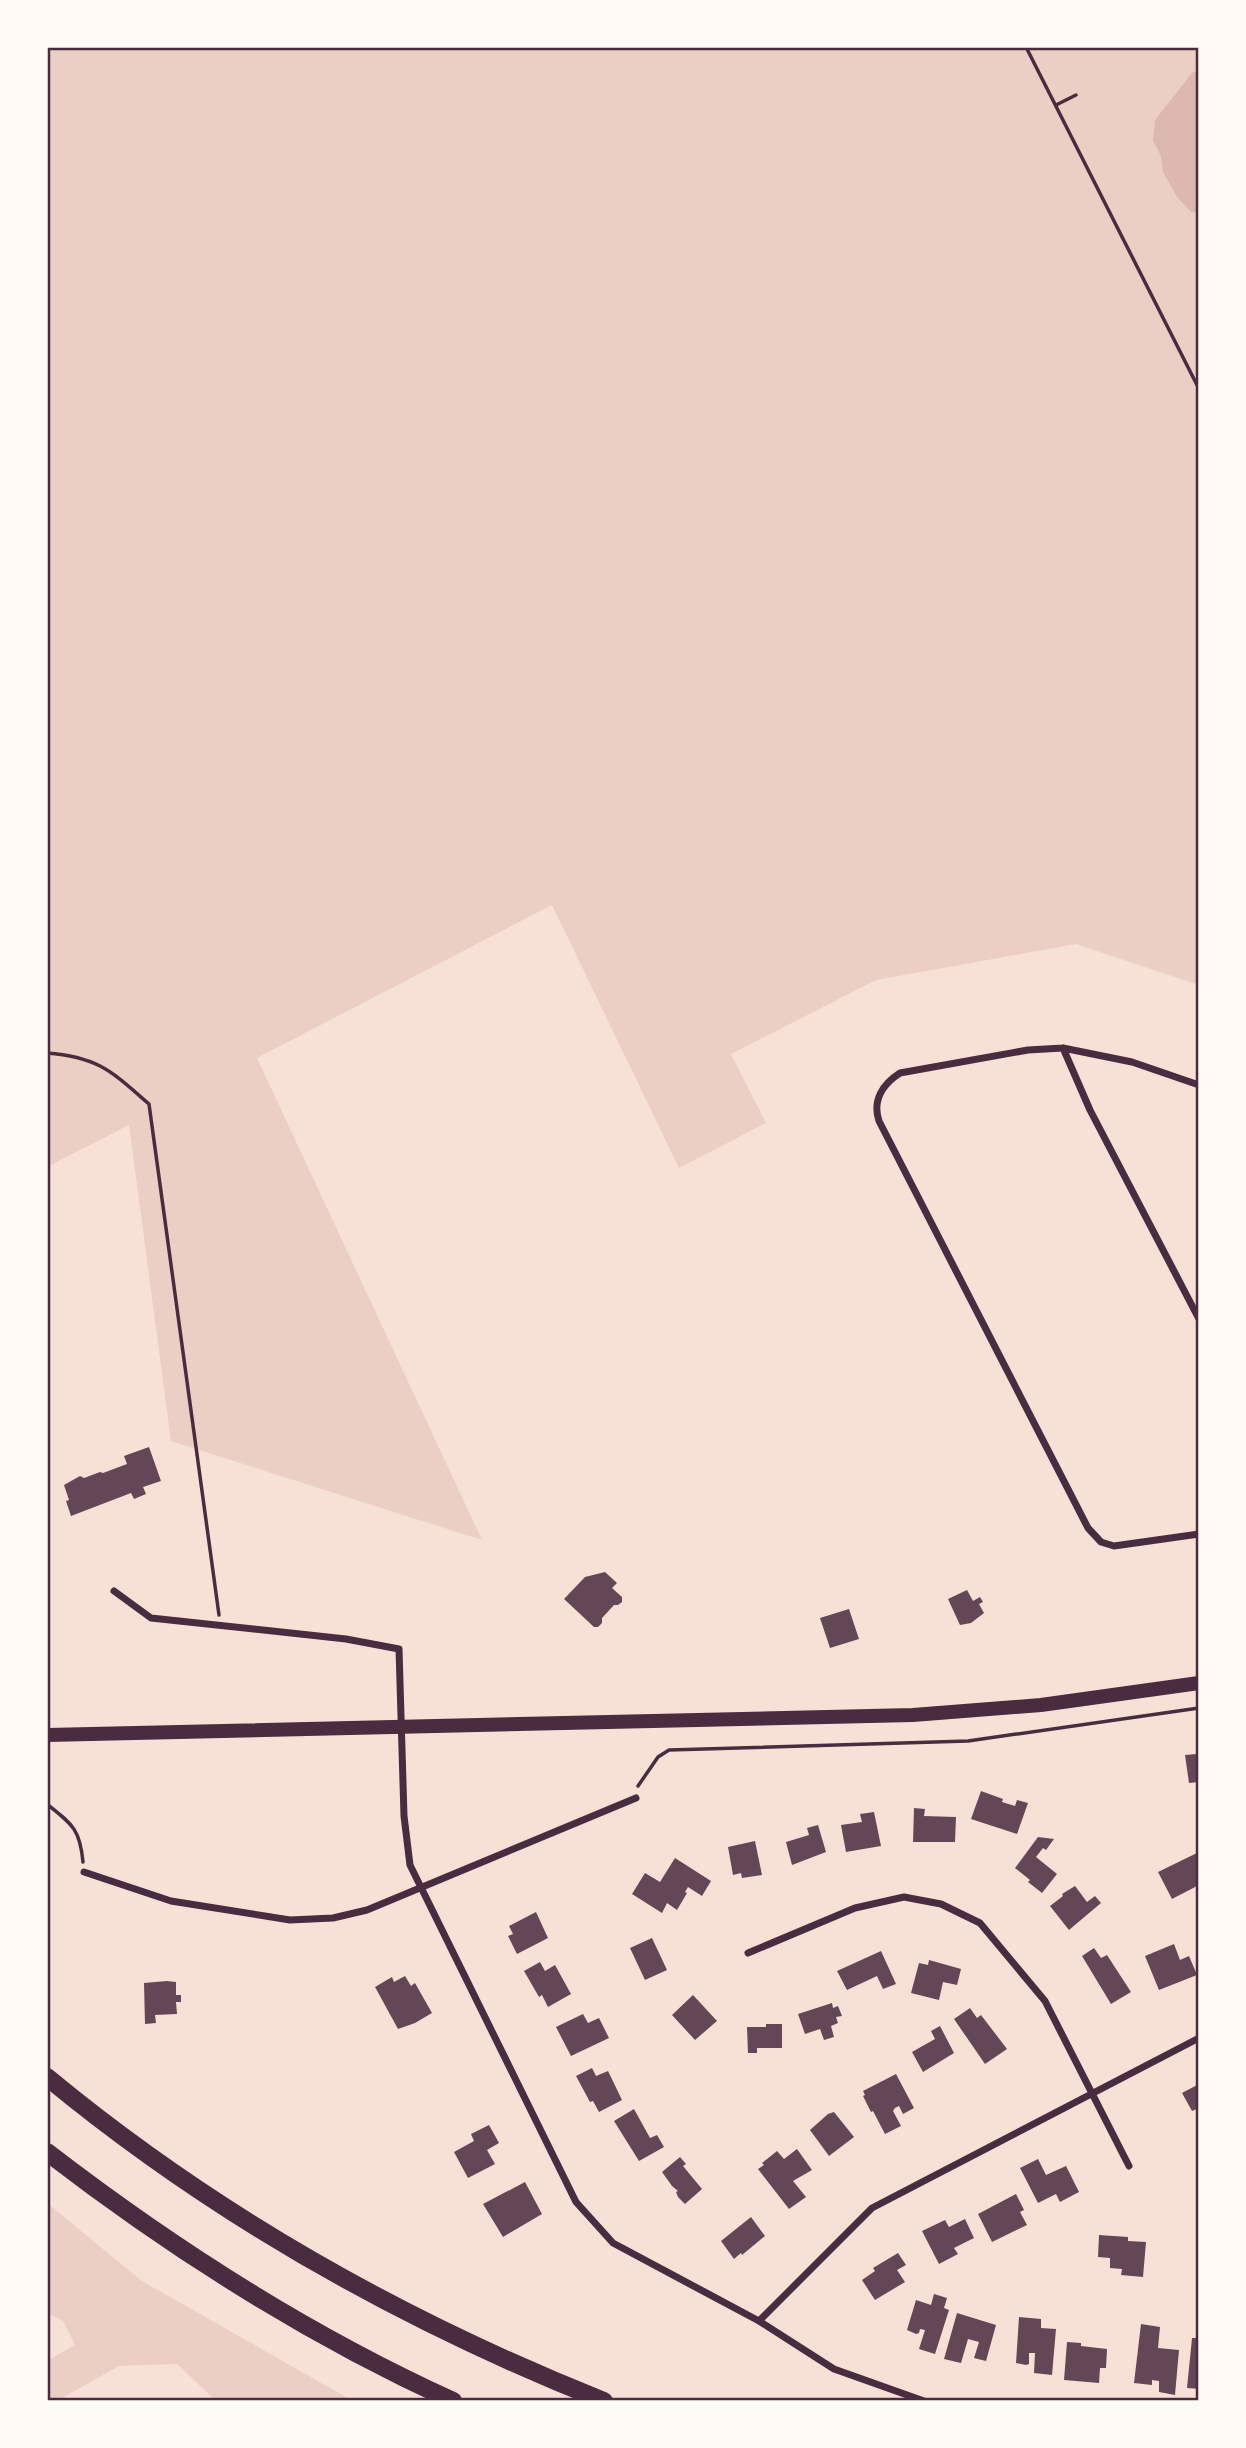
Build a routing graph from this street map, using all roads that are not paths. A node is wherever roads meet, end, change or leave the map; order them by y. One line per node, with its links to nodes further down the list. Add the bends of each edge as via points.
1 (1063, 1048): 2 (street, via 1132,1062); 3 (street, via 1090,1110); 4 (street, via 1028,1049 900,1073 879,1093 877,1114 1088,1528 1101,1542 1114,1546)
2 (1199, 1085)
3 (1199, 1320)
4 (1199, 1534)
5 (114, 1591): 7 (street, via 150,1618 399,1649)
6 (1199, 1683): 7 (main road, via 1030,1706 913,1715)
7 (401, 1728): 8 (main road); 11 (street, via 407,1841 410,1865)
8 (47, 1735)
9 (636, 1798): 11 (street)
10 (84, 1872): 11 (street, via 171,1901 290,1920 334,1918 367,1910)
11 (420, 1888): 18 (street, via 576,2202 613,2243)
12 (748, 1953): 15 (street, via 855,1908 904,1897 941,1904 980,1923 1045,2001)
13 (1199, 2038): 15 (street)
14 (47, 2077): 20 (highway, via 167,2168 303,2256 418,2319)
15 (1091, 2092): 17 (street); 18 (street, via 872,2208)
16 (47, 2152): 19 (highway, via 114,2203 269,2305)
17 (1129, 2166)
18 (759, 2321): 21 (street, via 834,2369)
19 (453, 2401)
20 (604, 2401)
21 (924, 2401)

